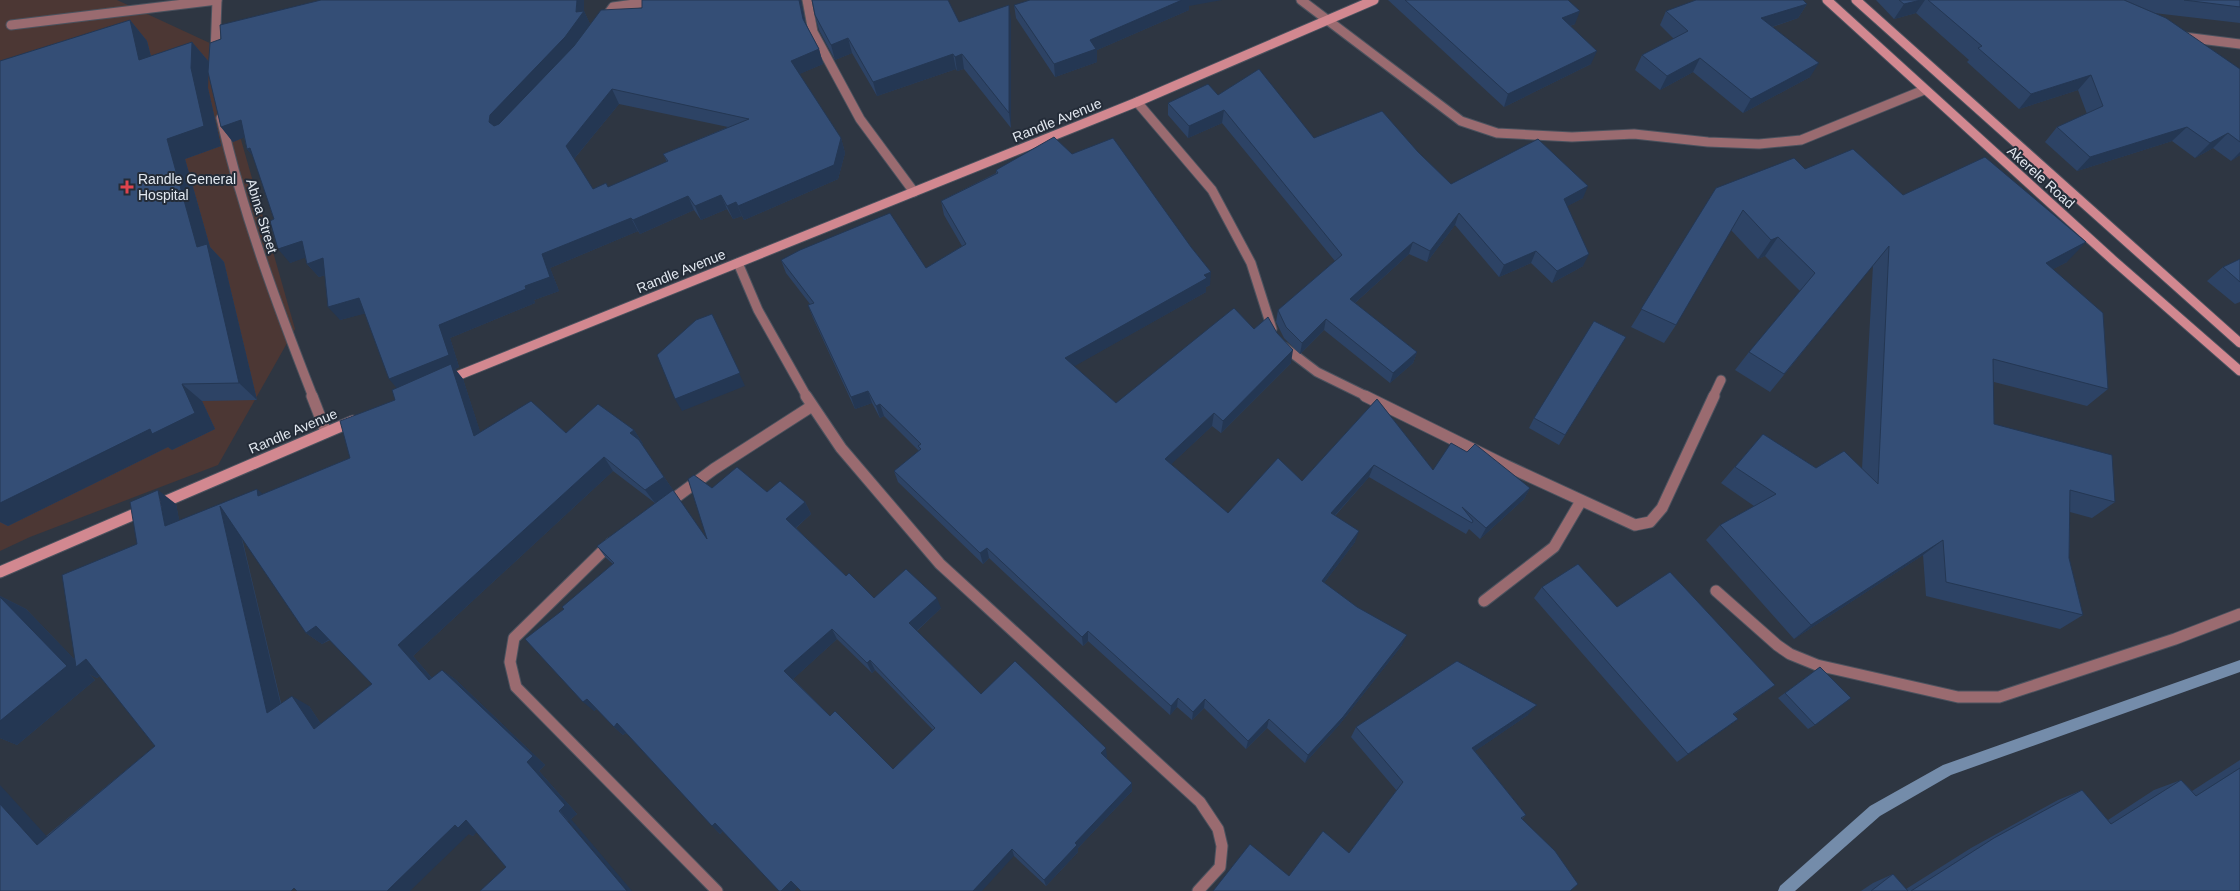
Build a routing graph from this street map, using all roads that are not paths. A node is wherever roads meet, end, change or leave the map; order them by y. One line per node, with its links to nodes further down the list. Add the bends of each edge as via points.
1 (217, 0): 10 (street); 14 (street)
2 (662, 0): 8 (street)
3 (807, 0): 18 (street, via 813,32 860,118)
4 (1301, 0): 9 (street)
5 (1374, 0): 9 (street, Randle Avenue)
6 (1827, 0): 15 (street, Akerele Road)
7 (1856, 0): 20 (street)
8 (613, 3): 11 (street)
9 (1326, 20): 15 (street, via 1461,120 1497,132 1572,137 1634,134 1759,144 1801,140); 16 (street, Randle Avenue)
10 (11, 25)
11 (598, 29)
12 (2179, 36): 13 (street)
13 (2240, 44)
14 (215, 61)
15 (1924, 90): 21 (street, Akerele Road)
16 (1137, 102): 18 (street, Randle Avenue); 27 (street, via 1212,190 1251,263 1270,324 1279,342 1294,358)
17 (218, 105): 26 (street, Abina Street, via 228,150 263,264)
18 (914, 192): 19 (street, Randle Avenue)
19 (738, 263): 23 (street, Randle Avenue); 24 (street, via 758,310)
20 (2240, 343)
21 (2240, 371)
22 (1721, 380): 27 (street, via 1662,508 1650,522 1635,525)
23 (441, 382)
24 (812, 406): 28 (street); 35 (street, via 841,448 940,564 1200,802 1218,829 1222,846 1220,867)
25 (362, 417): 26 (street, Randle Avenue)
26 (326, 432): 30 (street, Randle Avenue)
27 (1581, 502): 32 (street, via 1554,547)
28 (661, 507)
29 (623, 535): 34 (street, via 514,638 509,670 516,687)
30 (0, 572)
31 (1716, 591): 33 (street, via 1790,654 1817,664 1958,697 1999,697)
32 (1484, 601)
33 (2240, 614)
34 (717, 891)
35 (1198, 891)

